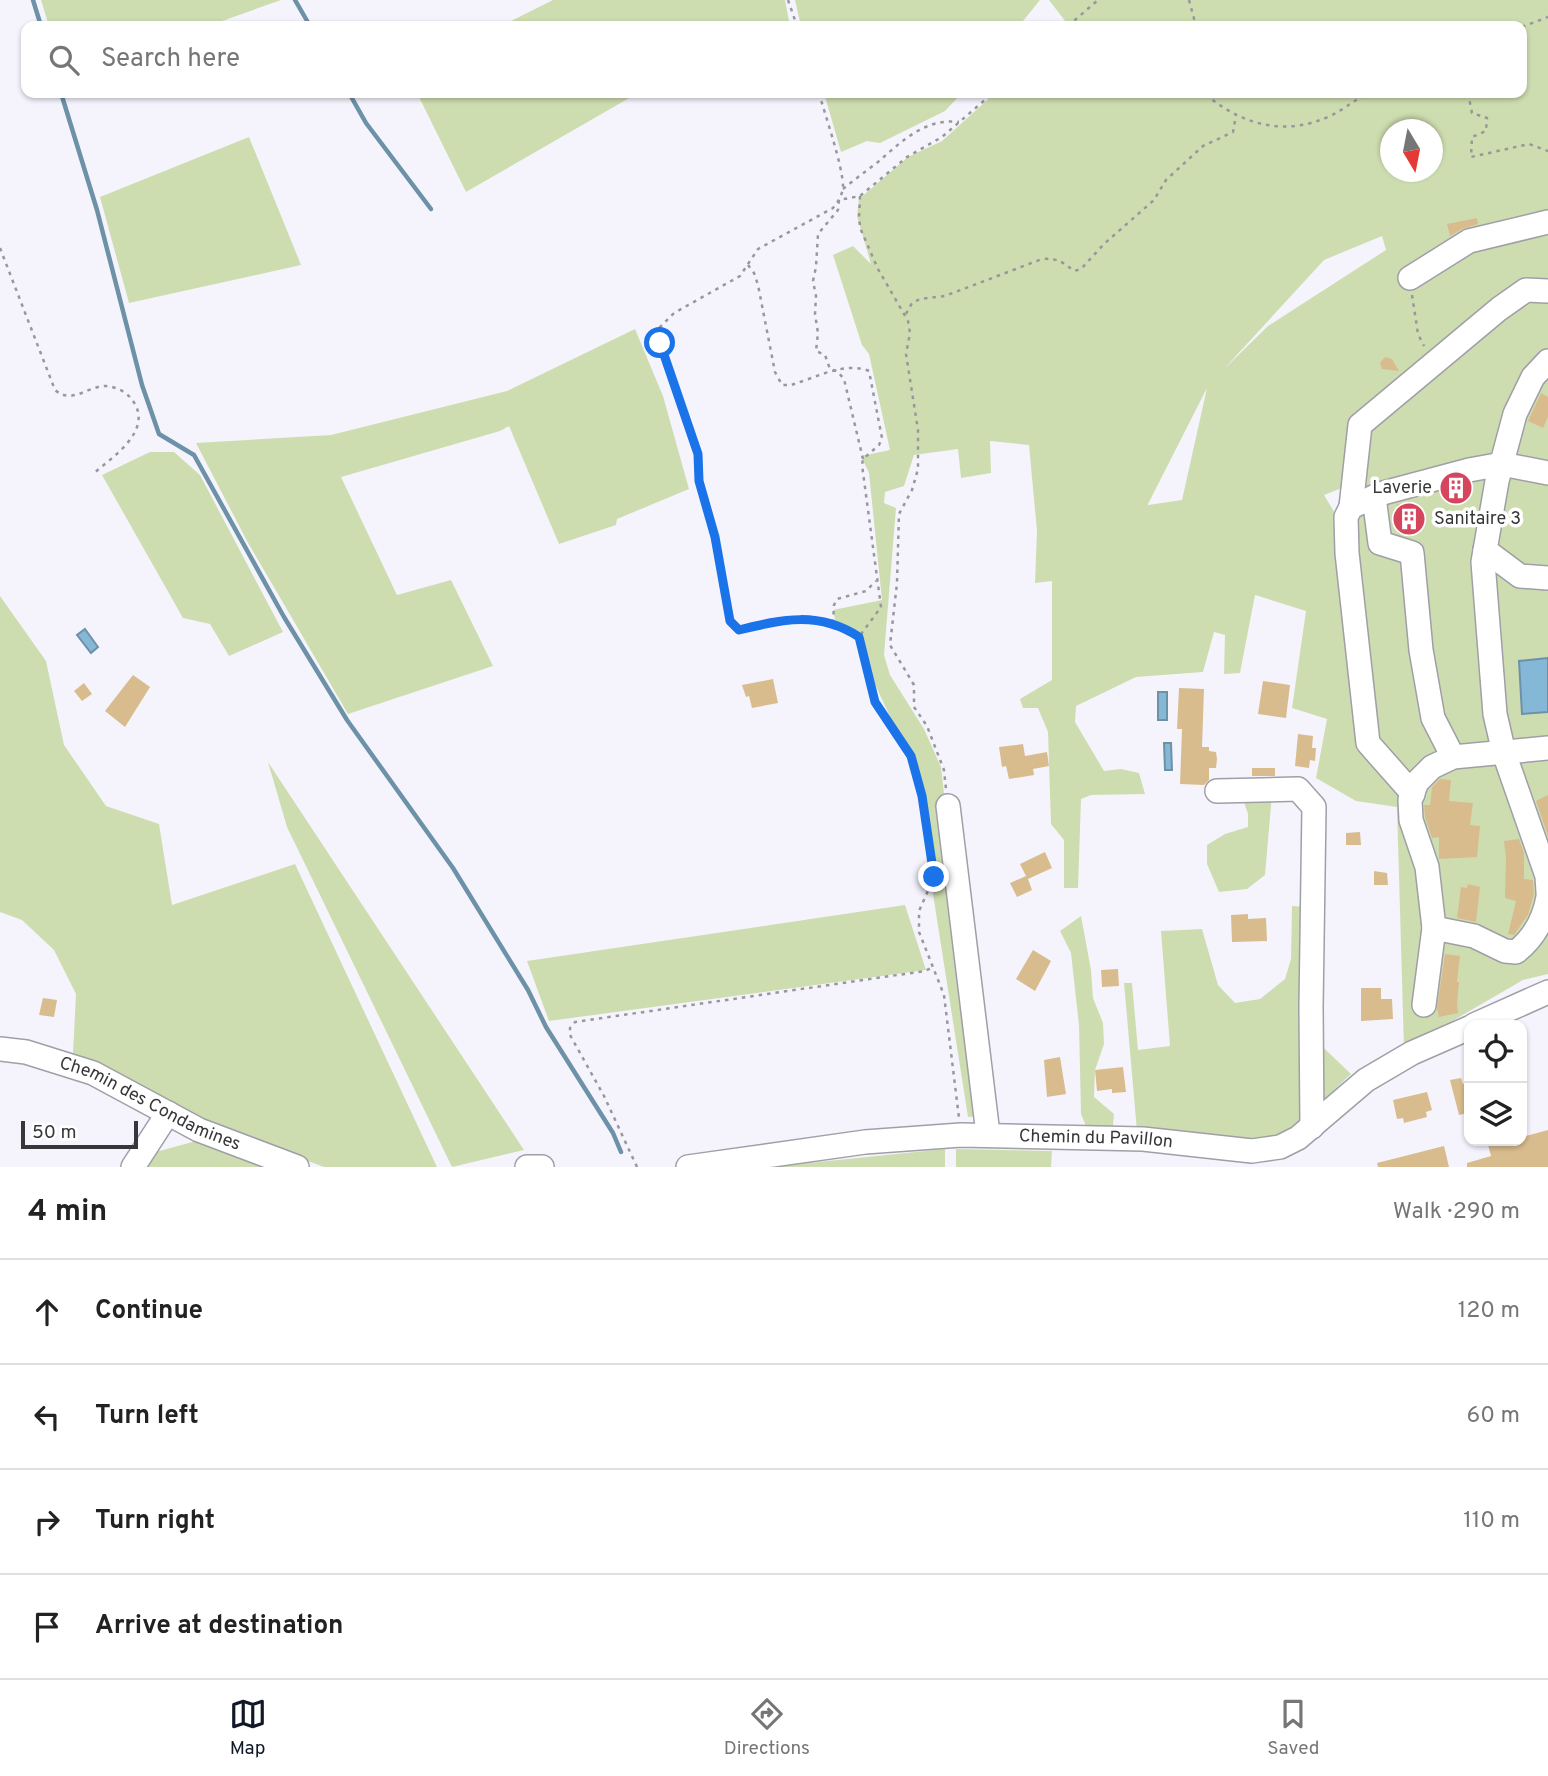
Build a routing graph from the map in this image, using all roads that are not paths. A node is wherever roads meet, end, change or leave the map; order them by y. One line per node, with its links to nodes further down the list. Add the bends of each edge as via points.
1 (1548, 222): 2 (street, via 1469,241)
2 (1410, 278)
3 (1548, 291): 8 (street, via 1526,290 1360,425)
4 (1548, 361): 5 (street, via 1533,377 1515,414)
5 (1502, 464): 6 (street); 7 (street); 9 (street)
6 (1548, 473)
7 (1374, 497): 8 (street); 15 (street, via 1380,543 1412,553 1433,718)
8 (1351, 507): 17 (street, via 1346,517 1347,553 1368,743)
9 (1485, 550): 10 (street); 12 (street)
10 (1520, 576): 11 (street); 12 (street)
11 (1548, 579)
12 (1486, 599): 14 (street, via 1495,715)
13 (1548, 748): 14 (street)
14 (1504, 753): 15 (street); 19 (street, via 1547,876)
15 (1453, 757): 17 (street, via 1432,767 1417,782)
16 (1217, 791): 28 (street, via 1298,789 1314,807)
17 (1413, 794): 21 (street, via 1411,820 1427,867)
18 (948, 806): 29 (street)
19 (1548, 892)
20 (1548, 898): 21 (street, via 1536,931 1516,952 1474,936)
21 (1434, 928): 23 (street)
22 (1548, 992): 24 (street)
23 (1424, 1005)
24 (1485, 1020)
25 (1464, 1030): 28 (street, Chemin du Pavillon, via 1366,1080)
26 (0, 1049): 27 (street, Chemin des Condamines, via 26,1052 93,1073)
27 (168, 1113): 30 (street); 31 (street, Chemin des Condamines, via 199,1130)
28 (1312, 1126): 29 (street, Chemin du Pavillon, via 1280,1147 1252,1150 1143,1139)
29 (988, 1134): 34 (street, Chemin du Pavillon, via 865,1142)
30 (133, 1167)
31 (297, 1167)
32 (527, 1167): 33 (street)
33 (542, 1167)
34 (688, 1167)

